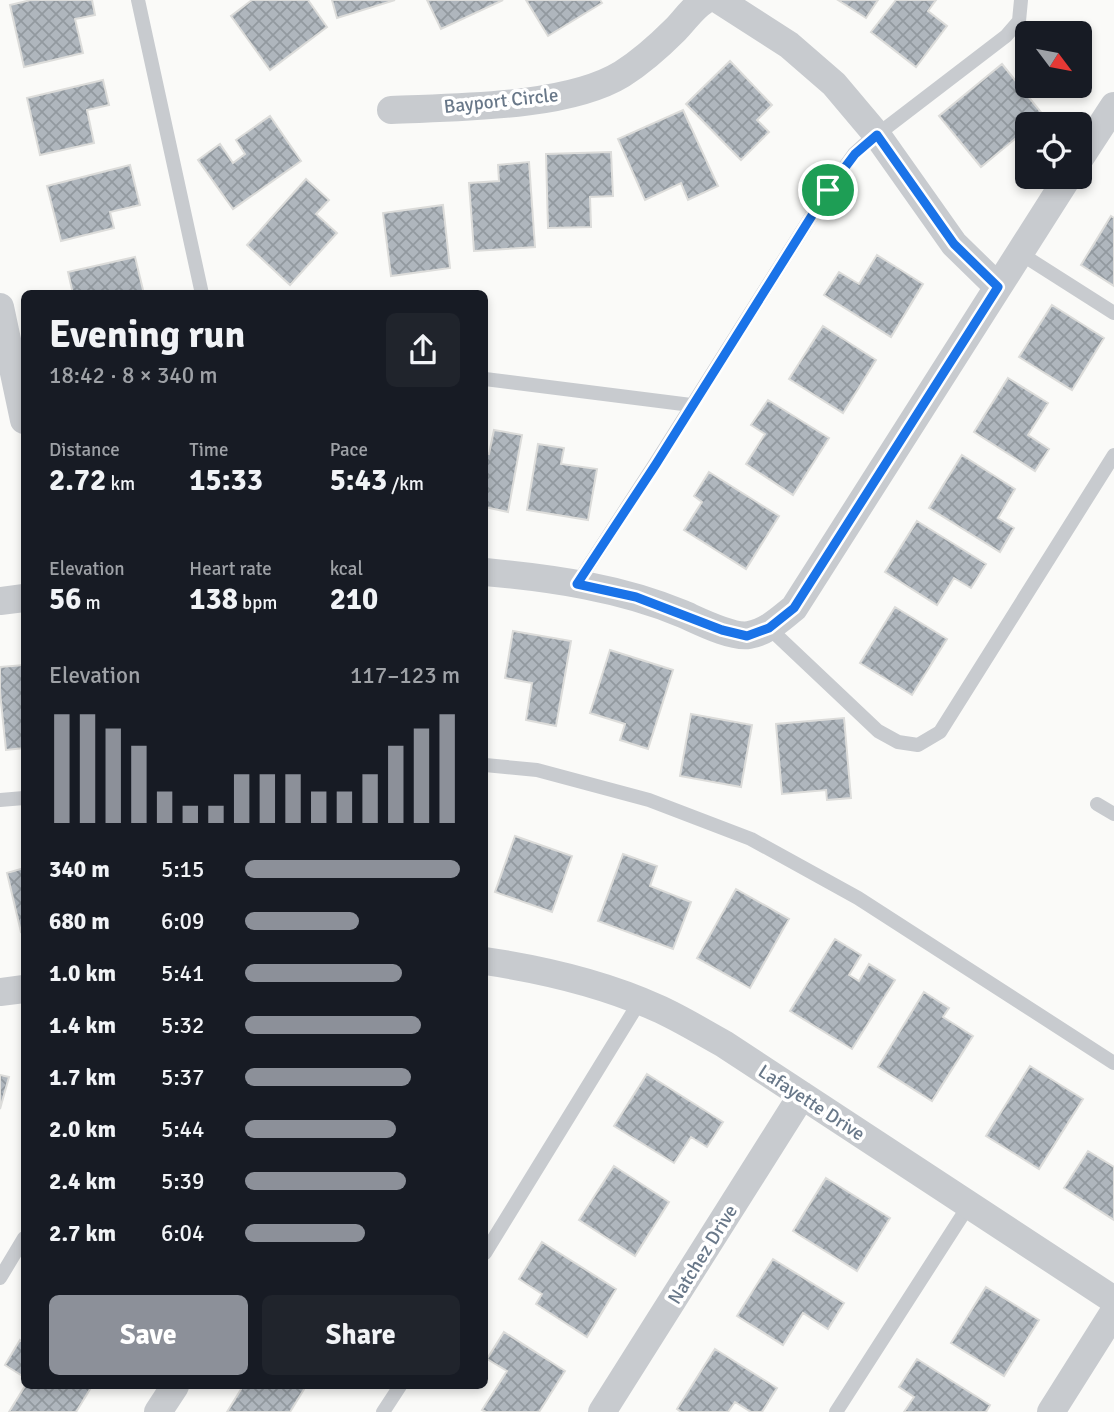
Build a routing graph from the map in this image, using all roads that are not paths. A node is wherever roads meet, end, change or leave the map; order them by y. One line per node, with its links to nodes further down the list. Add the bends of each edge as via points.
1 (138, 0): 12 (lane)
2 (705, 0): 6 (street, Bayport Circle, via 638,62 620,75 586,88 511,103)
3 (719, 0): 7 (street, via 789,45 834,84)
4 (1021, 0): 7 (lane, via 1018,20 1006,36)
5 (1114, 106): 8 (street)
6 (391, 110)
7 (877, 135): 11 (street, via 954,244); 16 (lane, via 855,154 828,190)
8 (1092, 140)
9 (1060, 189): 10 (street)
10 (1018, 252): 11 (street); 14 (lane)
11 (998, 287): 23 (street, via 794,608)
12 (201, 290)
13 (0, 307): 17 (street)
14 (1114, 313)
15 (488, 379): 16 (lane)
16 (691, 405): 20 (lane)
17 (21, 406)
18 (1114, 455): 23 (lane, via 940,732 918,745 898,742 878,731)
19 (488, 572): 20 (street)
20 (577, 584): 23 (street, via 636,597 747,636)
21 (21, 598): 22 (street)
22 (0, 601)
23 (769, 628)
24 (488, 765): 33 (lane, via 537,771 649,800 751,839 858,898)
25 (21, 797): 26 (lane)
26 (0, 800)
27 (1097, 804): 28 (lane)
28 (1114, 814)
29 (488, 961): 32 (street, Lafayette Drive, via 541,970)
30 (21, 989): 31 (street)
31 (0, 992)
32 (640, 1001): 34 (street, Lafayette Drive, via 724,1044); 37 (lane)
33 (1114, 1063)
34 (802, 1095): 35 (street, Lafayette Drive); 45 (street, Natchez Drive)
35 (969, 1205): 39 (street, Lafayette Drive); 46 (lane)
36 (21, 1243): 38 (lane)
37 (488, 1248)
38 (0, 1278)
39 (1114, 1300)
40 (1114, 1312): 47 (street)
41 (173, 1389): 43 (street)
42 (398, 1389): 44 (lane)
43 (158, 1412)
44 (383, 1412)
45 (602, 1412)
46 (836, 1412)
47 (1051, 1412)

